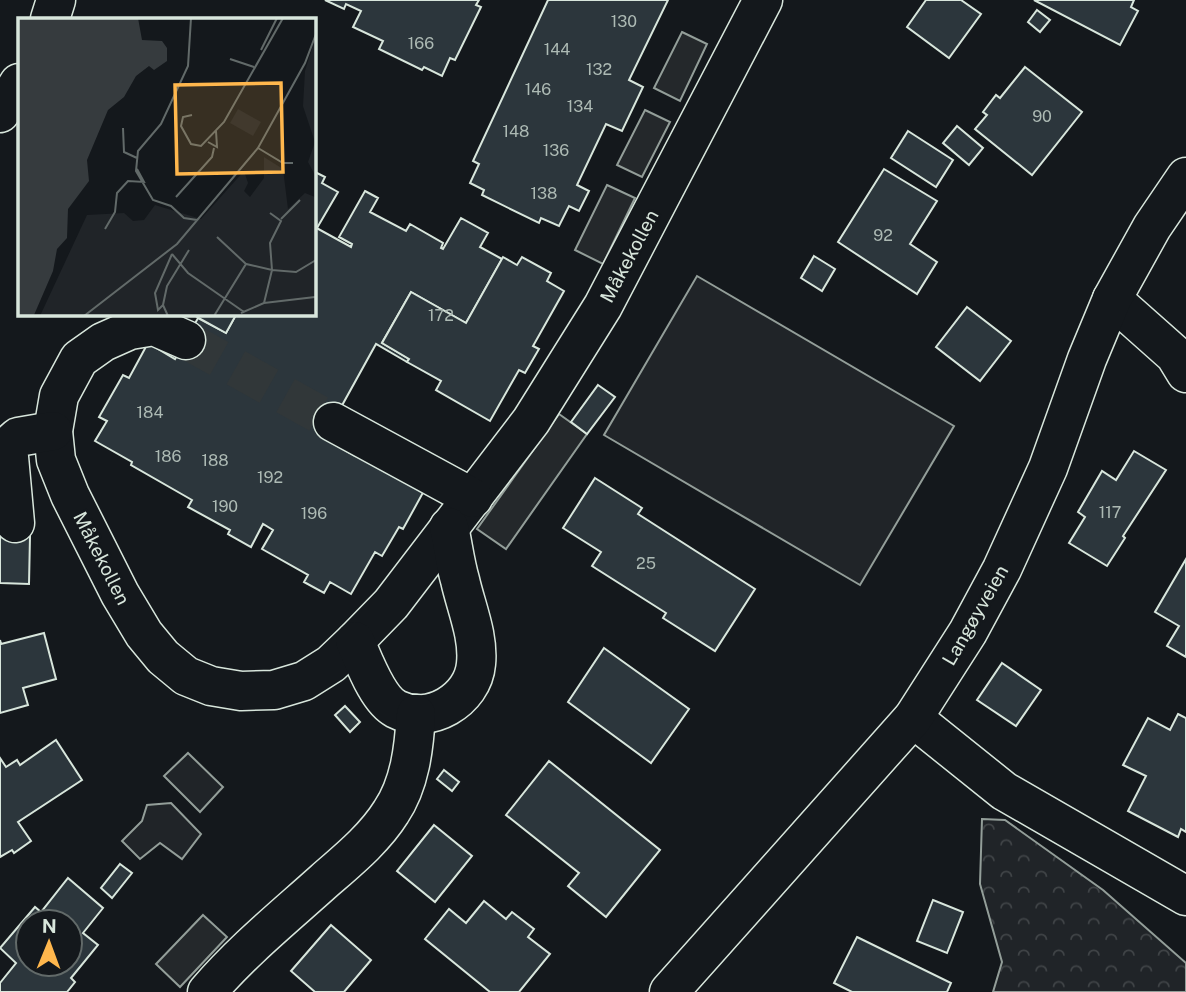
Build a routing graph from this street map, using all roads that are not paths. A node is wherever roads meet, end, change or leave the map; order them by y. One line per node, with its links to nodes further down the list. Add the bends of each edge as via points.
1 (56, 0): 3 (street)
2 (764, 0): 12 (street, Måkekollen, via 589,329 531,421)
3 (50, 18)
4 (18, 85): 5 (street)
5 (0, 113)
6 (1186, 177): 7 (street, Langøyveien)
7 (1112, 299): 9 (street, via 1175,355); 17 (street, Langøyveien, via 1048,468 1002,569)
8 (186, 340): 11 (street, Måkekollen, via 154,327 130,330 103,342 79,359 59,396)
9 (1186, 373)
10 (333, 422): 12 (street)
11 (53, 431): 13 (street, via 18,437 8,446); 15 (street, Måkekollen, via 56,460 70,495 120,594 144,634 186,676 211,686 274,691 313,675)
12 (473, 498): 14 (street, Måkekollen)
13 (15, 523)
14 (449, 527): 15 (street, Måkekollen, via 391,604); 16 (street, via 476,642 476,666 457,701 437,712)
15 (355, 642): 16 (street, via 378,690 395,709)
16 (416, 715): 19 (street, via 407,778 392,811 367,843 230,965)
17 (913, 718): 18 (street, via 1004,792); 20 (street, Langøyveien)
18 (1186, 896)
19 (207, 992)
20 (669, 992)

